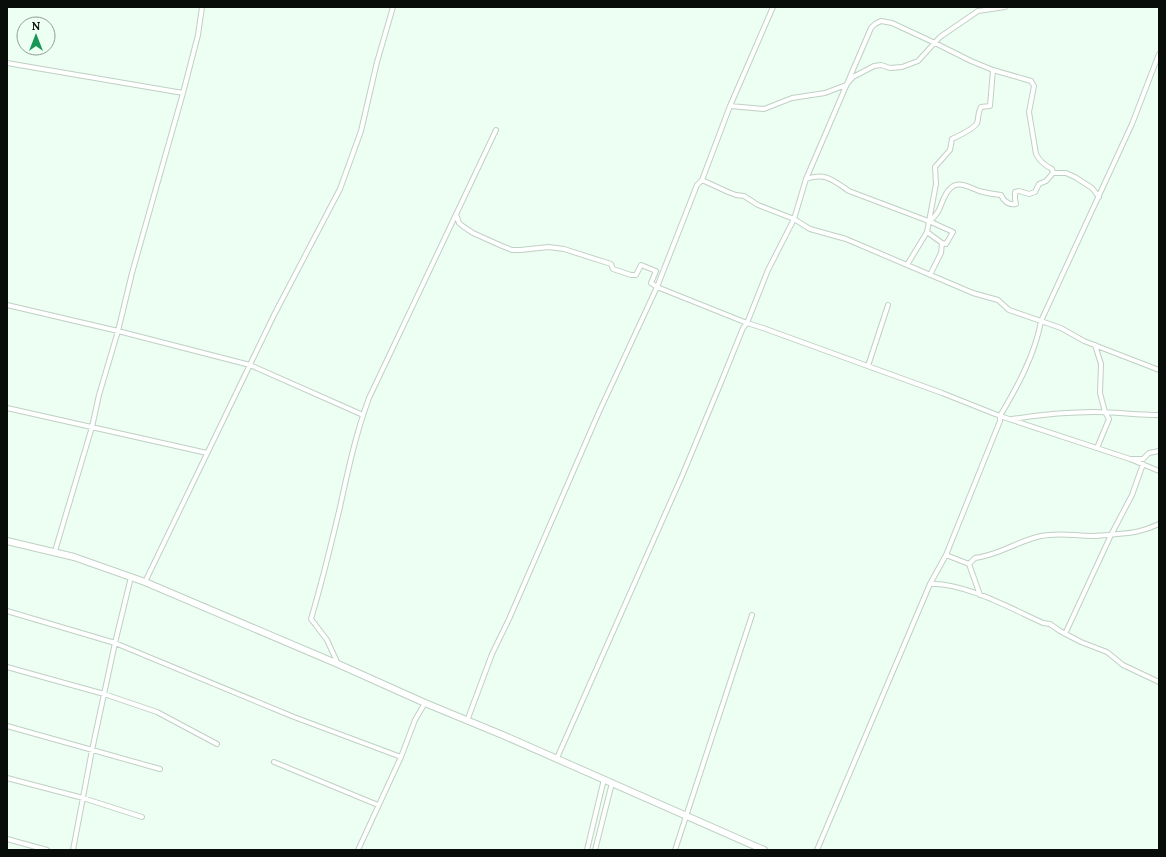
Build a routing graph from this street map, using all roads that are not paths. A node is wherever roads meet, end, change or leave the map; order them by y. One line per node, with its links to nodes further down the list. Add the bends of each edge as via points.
1 (202, 7): 11 (street, via 198,35)
2 (393, 7): 32 (street, via 361,131 340,189)
3 (773, 7): 12 (street)
4 (1005, 7): 5 (street)
5 (978, 9): 6 (street)
6 (935, 42): 9 (street); 10 (street, via 918,61 902,67 890,68 881,64 874,66); 10 (street, via 892,23 881,21 871,28)
7 (1159, 54): 17 (street, via 1132,124)
8 (7, 63): 11 (street)
9 (993, 70): 14 (street, via 1024,78 1031,81 1034,86 1029,112 1036,154); 20 (street, via 990,106 981,107 973,128 952,139 950,150 935,167 936,184)
10 (846, 85): 12 (street, via 825,93 792,98 764,109); 15 (street)
11 (183, 93): 30 (street)
12 (730, 106): 16 (street)
13 (496, 130): 18 (street)
14 (1053, 173): 17 (street, via 1066,173 1075,177 1092,188); 20 (street, via 1039,184 1035,192 1015,192 1016,204 1011,205 1000,195 979,191 964,184 950,188 940,210)
15 (806, 179): 19 (street); 20 (street, via 820,175 849,191)
16 (702, 180): 19 (street); 25 (street, via 697,185)
17 (1098, 197): 28 (street)
18 (456, 214): 25 (street, via 459,223 464,227 512,250 549,247 564,249 611,264 613,269 631,275 636,275 641,265 656,271 651,284); 37 (street)
19 (794, 219): 23 (street, via 810,229 846,239); 29 (street, via 768,270)
20 (930, 221): 21 (street); 22 (street, via 953,232 946,244)
21 (927, 232): 22 (street); 23 (street)
22 (942, 243): 24 (street, via 941,253)
23 (907, 265): 24 (street)
24 (930, 275): 28 (street, via 972,293 998,300 1009,310)
25 (657, 287): 29 (street); 67 (street, via 602,404 492,654)
26 (7, 305): 30 (street)
27 (888, 305): 33 (street)
28 (1041, 322): 31 (street, via 1061,328); 39 (street, via 1039,337)
29 (747, 323): 33 (street); 72 (street, via 738,337 685,469)
30 (118, 331): 32 (street); 41 (street)
31 (1095, 345): 34 (street); 36 (street, via 1101,364 1100,393)
32 (250, 365): 37 (street); 44 (street)
33 (868, 366): 39 (street)
34 (1159, 370)
35 (7, 408): 41 (street)
36 (1105, 412): 38 (street); 40 (street, via 1055,413); 42 (street, via 1109,419)
37 (363, 415): 62 (street, via 311,619 327,640)
38 (1159, 415)
39 (1000, 416): 40 (street); 52 (street)
40 (1009, 419): 42 (street)
41 (92, 427): 44 (street); 51 (street)
42 (1097, 448): 45 (street)
43 (1159, 451): 45 (street, via 1149,453 1143,459)
44 (207, 453): 55 (street)
45 (1130, 459): 46 (street)
46 (1143, 464): 47 (street); 49 (street, via 1132,495)
47 (1159, 471)
48 (1159, 524): 49 (street, via 1134,533)
49 (1111, 534): 53 (street, via 1040,536 1018,543 1002,552 974,558); 60 (street)
50 (7, 541): 51 (street)
51 (55, 551): 54 (street)
52 (946, 554): 53 (street); 56 (street)
53 (969, 564): 57 (street)
54 (131, 577): 55 (street); 61 (street)
55 (146, 582): 62 (street)
56 (930, 584): 57 (street, via 961,588); 90 (street)
57 (980, 595): 60 (street, via 1050,624)
58 (7, 611): 61 (street)
59 (752, 615): 80 (street)
60 (1065, 634): 64 (street, via 1107,652 1123,665)
61 (115, 643): 65 (street); 71 (street, via 294,717)
62 (338, 664): 66 (street)
63 (7, 667): 65 (street)
64 (1159, 682)
65 (104, 694): 69 (street, via 157,712); 70 (street)
66 (425, 703): 67 (street); 71 (street, via 415,720)
67 (467, 721): 72 (street)
68 (7, 726): 70 (street)
69 (217, 744)
70 (92, 750): 74 (street); 78 (street)
71 (401, 757): 79 (street)
72 (557, 758): 76 (street)
73 (274, 762): 79 (street)
74 (160, 769)
75 (7, 778): 78 (street)
76 (604, 779): 77 (street); 86 (street)
77 (612, 783): 80 (street); 87 (street)
78 (83, 798): 81 (street); 84 (street)
79 (378, 806): 85 (street)
80 (686, 814): 88 (street); 89 (street)
81 (142, 817)
82 (7, 839): 83 (street)
83 (47, 850)
84 (73, 850)
85 (358, 850)
86 (587, 850)
87 (595, 850)
88 (675, 850)
89 (764, 850)
90 (817, 850)

